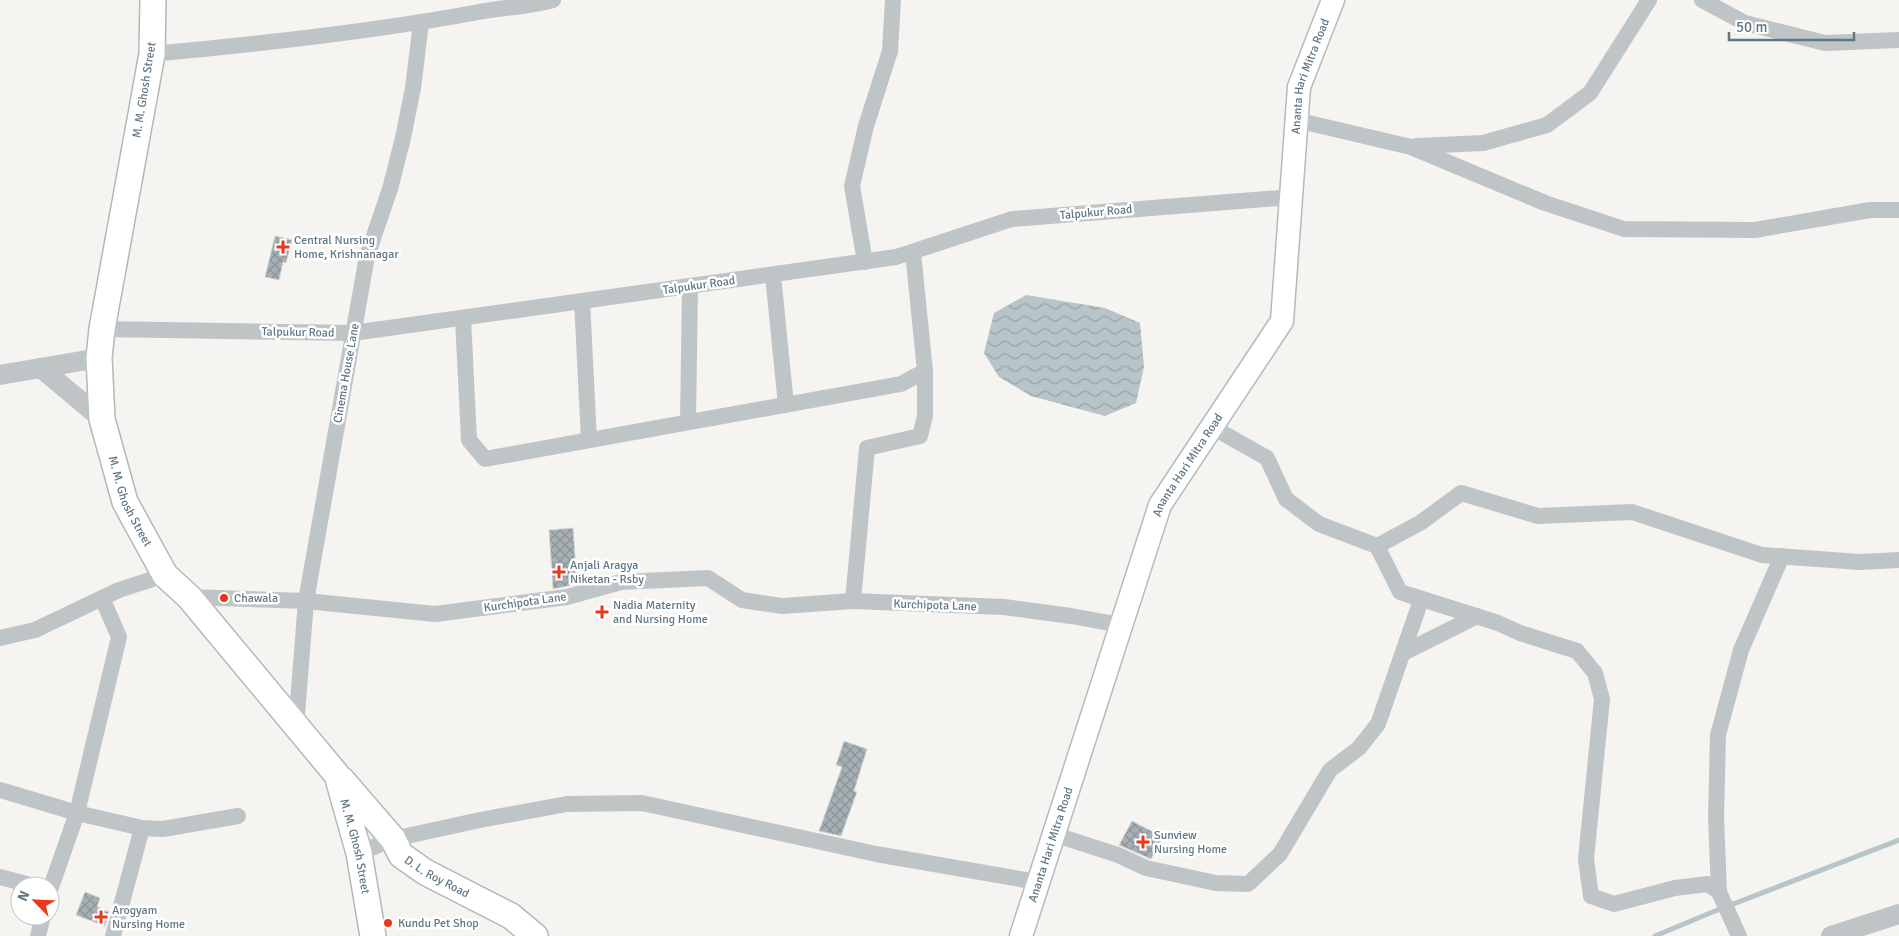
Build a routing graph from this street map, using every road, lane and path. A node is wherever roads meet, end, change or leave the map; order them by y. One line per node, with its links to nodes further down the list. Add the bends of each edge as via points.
1 (153, 0): 10 (main road, M. M. Ghosh Street)
2 (554, 0): 7 (street, via 540,4)
3 (894, 0): 16 (street, via 890,51 866,126 852,186)
4 (1333, 0): 11 (main road, Ananta Hari Mitra Road, via 1299,87)
5 (1648, 0): 12 (street, via 1590,93 1547,125 1483,143)
6 (1702, 0): 9 (street, via 1745,23 1825,43)
7 (465, 7): 8 (street)
8 (421, 23): 10 (street); 22 (street, Cinema House Lane, via 404,138 367,256)
9 (1899, 40)
10 (152, 54): 21 (main road, M. M. Ghosh Street)
11 (1296, 120): 12 (street); 13 (main road, Ananta Hari Mitra Road)
12 (1411, 147): 14 (street, via 1545,203 1624,229 1755,230 1870,210)
13 (1291, 197): 15 (street, Talpukur Road, via 1012,219); 30 (main road, Ananta Hari Mitra Road, via 1282,320)
14 (1899, 210)
15 (913, 252): 16 (street, Talpukur Road); 25 (street)
16 (864, 262): 17 (street, Talpukur Road)
17 (773, 275): 18 (street, Talpukur Road); 27 (street)
18 (690, 286): 19 (street, Talpukur Road); 29 (street)
19 (582, 301): 20 (street, Talpukur Road); 31 (street)
20 (463, 318): 22 (street, Talpukur Road); 31 (street, via 469,440 485,459)
21 (102, 328): 22 (street, Talpukur Road); 23 (main road, M. M. Ghosh Street)
22 (353, 333): 39 (street, Cinema House Lane)
23 (99, 358): 24 (street); 28 (main road, M. M. Ghosh Street)
24 (41, 368): 26 (street); 28 (street)
25 (925, 370): 27 (street, via 902,384); 40 (street, via 925,416 920,436 867,448)
26 (0, 374)
27 (786, 405): 29 (street)
28 (102, 419): 35 (main road, M. M. Ghosh Street, via 125,502)
29 (688, 422): 31 (street)
30 (1212, 427): 32 (street, via 1267,458 1286,498 1319,524); 42 (main road, Ananta Hari Mitra Road, via 1160,505)
31 (589, 440)
32 (1377, 546): 33 (street, via 1420,523 1461,492 1538,516 1632,512 1762,555); 38 (street, via 1400,592)
33 (1782, 556): 34 (street, via 1860,562); 56 (street, via 1742,650 1718,735 1716,817)
34 (1899, 560)
35 (165, 575): 36 (main road, M. M. Ghosh Street); 37 (street)
36 (189, 597): 39 (street, Kurchipota Lane); 45 (main road, M. M. Ghosh Street)
37 (102, 598): 43 (street, via 35,630); 48 (street, via 119,638)
38 (1421, 600): 41 (street); 44 (street)
39 (306, 601): 40 (street, Kurchipota Lane, via 436,614 567,597 621,582 708,578 742,600 782,606); 45 (street, Cinema House Lane)
40 (853, 601): 42 (street, Kurchipota Lane, via 1004,607)
41 (1477, 616): 44 (street); 56 (street, via 1577,651 1595,673 1602,699 1586,859 1591,896 1614,904 1675,888 1708,884)
42 (1121, 625): 51 (main road, Ananta Hari Mitra Road)
43 (0, 638)
44 (1402, 653): 51 (street, via 1378,724 1359,748 1330,770 1280,854 1248,884 1216,883 1146,868 1118,855)
45 (296, 727): 46 (main road, M. M. Ghosh Street)
46 (337, 775): 52 (main road, D. L. Roy Road); 53 (main road, M. M. Ghosh Street)
47 (0, 790): 48 (street)
48 (77, 813): 50 (street); 54 (street)
49 (238, 816): 50 (street, via 163,829)
50 (142, 828): 58 (street)
51 (1053, 834): 55 (main road, Ananta Hari Mitra Road)
52 (393, 838): 53 (street); 55 (street, via 567,804 642,803 876,854); 60 (main road, D. L. Roy Road, via 401,855 425,872 511,916)
53 (359, 853): 59 (main road, M. M. Ghosh Street)
54 (55, 876)
55 (1037, 882): 61 (main road, Ananta Hari Mitra Road)
56 (1719, 892): 62 (street)
57 (1899, 914): 63 (street)
58 (113, 936)
59 (372, 936)
60 (535, 936)
61 (1021, 936)
62 (1739, 936)
63 (1831, 936)

